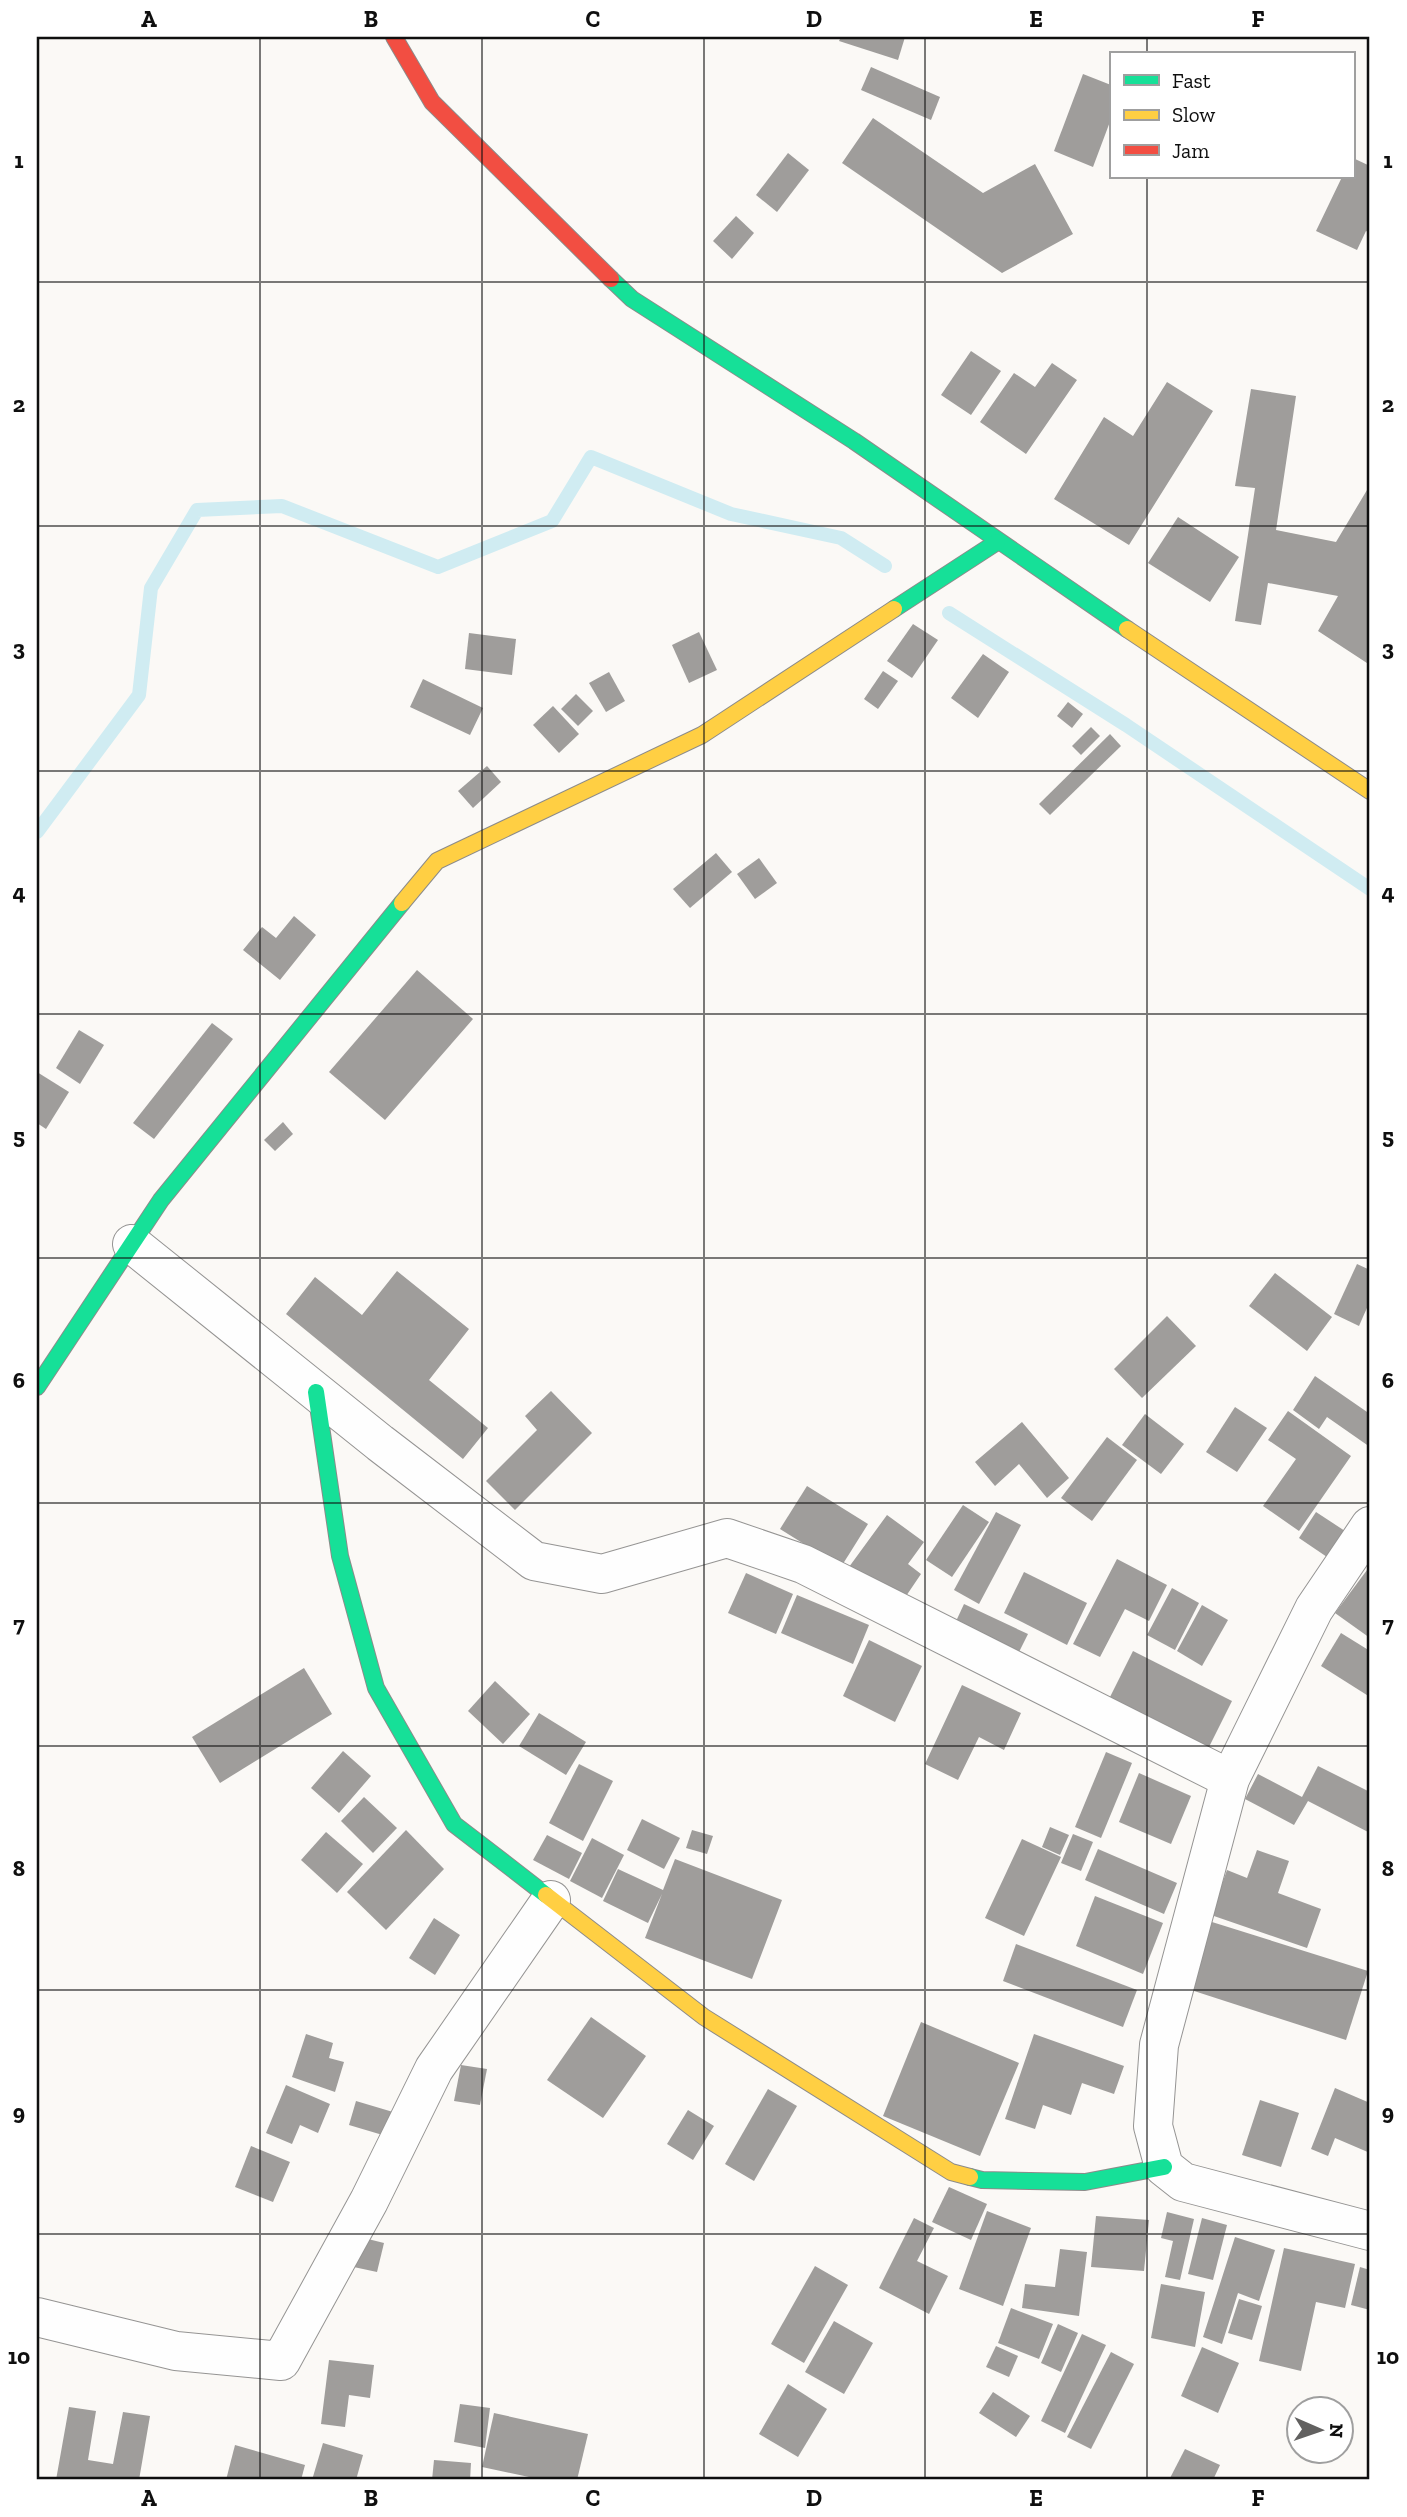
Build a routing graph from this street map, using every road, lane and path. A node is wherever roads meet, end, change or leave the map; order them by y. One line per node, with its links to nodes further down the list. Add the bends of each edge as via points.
1 (394, 37): 2 (street, via 432,102 632,299 854,442)
2 (997, 542): 3 (street); 4 (street, via 702,735 437,861 161,1200)
3 (1370, 791)
4 (132, 1244): 5 (street); 6 (street)
5 (37, 1387)
6 (316, 1392): 8 (street, via 534,1561 602,1574 727,1538 803,1564); 9 (street, via 340,1556 376,1688 454,1824)
7 (1370, 1526): 8 (street, via 1314,1609)
8 (1230, 1779): 10 (street, via 1159,2045 1153,2126)
9 (551, 1900): 10 (street, via 704,2017 951,2172 982,2180 1085,2182); 12 (street, via 435,2069 281,2361 176,2351)
10 (1164, 2167): 11 (street, via 1183,2182)
11 (1370, 2231)
12 (37, 2317)

